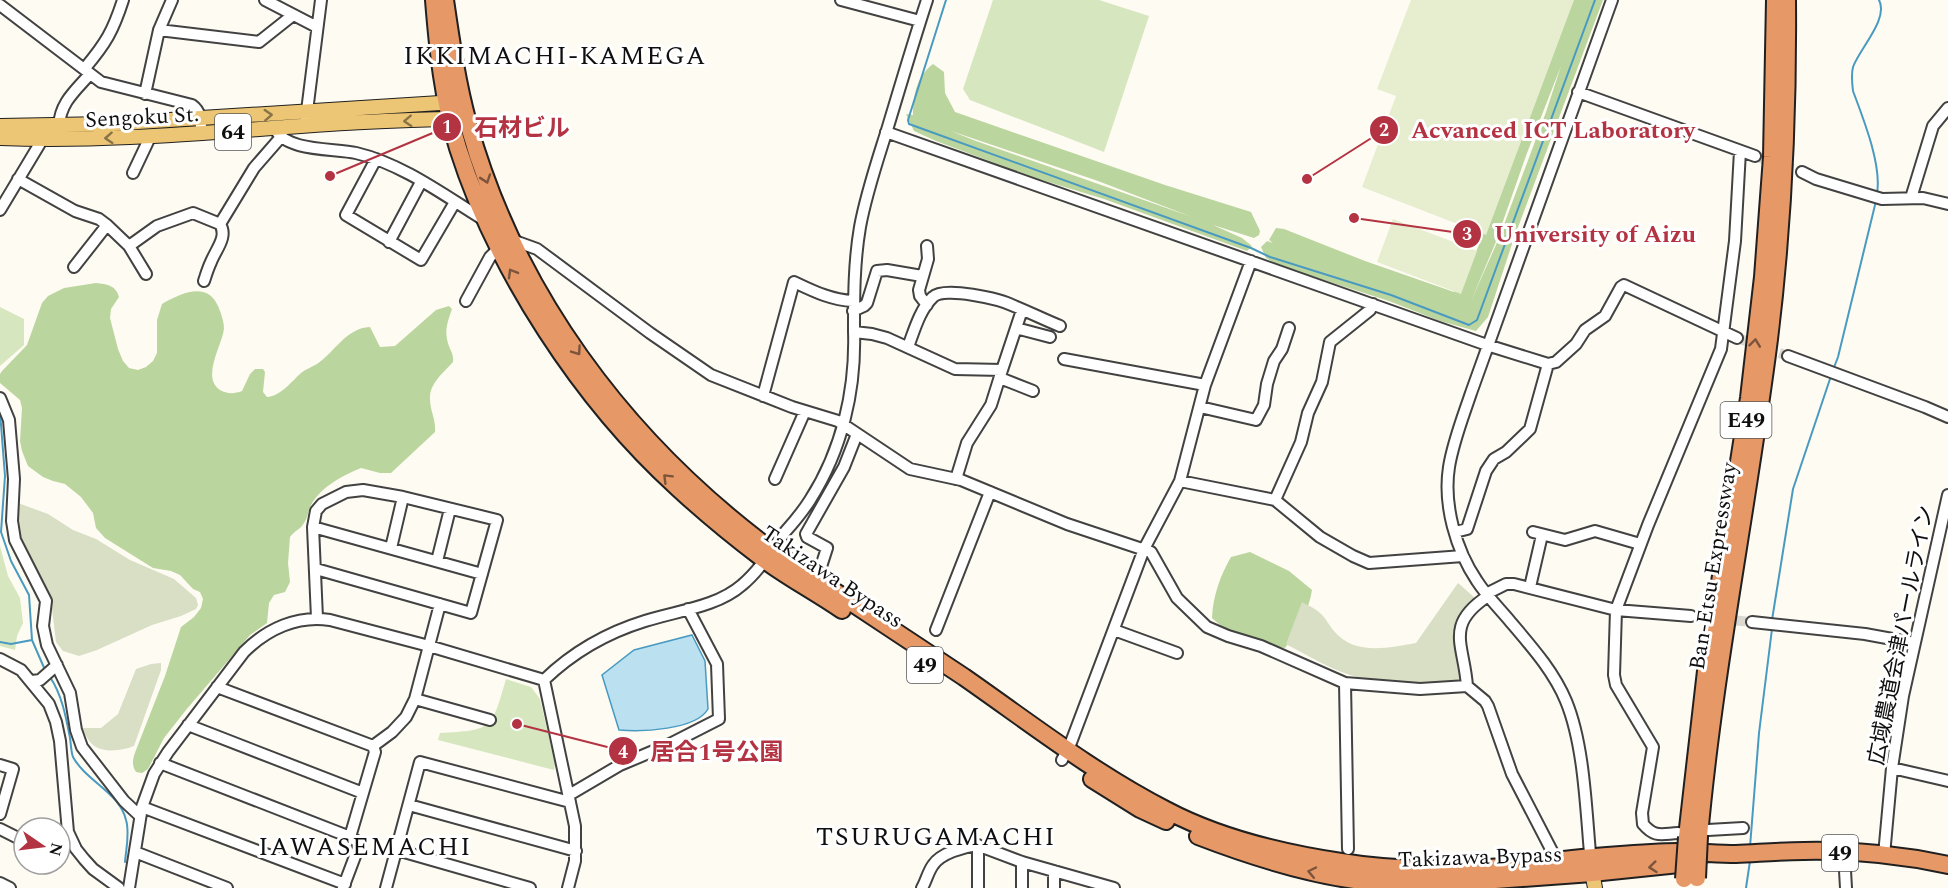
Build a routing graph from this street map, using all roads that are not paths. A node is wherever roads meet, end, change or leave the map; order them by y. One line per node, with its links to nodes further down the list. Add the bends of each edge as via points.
1 (123, 0): 18 (street, via 113,30)
2 (172, 0): 17 (street)
3 (265, 0): 14 (street)
4 (321, 0): 16 (street)
5 (434, 0): 22 (highway, Takizawa Bypass / 49, via 439,59)
6 (445, 0): 22 (highway, Takizawa Bypass / 49)
7 (841, 0): 12 (street)
8 (927, 0): 15 (street)
9 (1612, 0): 19 (street)
10 (1775, 0): 137 (highway, Ban-Etsu Expressway / E49, one-way to 10, via 1706,671 1763,277 1772,157)
11 (1787, 0): 137 (highway, Ban-Etsu Expressway / E49, via 1784,156 1769,338)
12 (861, 3): 15 (street)
13 (0, 5): 18 (street)
14 (293, 15): 16 (street); 17 (street, via 259,42)
15 (920, 21): 27 (street)
16 (317, 27): 24 (street)
17 (159, 30): 20 (street)
18 (87, 71): 20 (street, via 101,82); 26 (street, via 62,107)
19 (1578, 92): 33 (street); 68 (street)
20 (145, 94): 23 (street, via 192,105)
21 (1948, 108): 40 (street, via 1933,126)
22 (457, 110): 24 (main road, Sengoku St. / 64); 44 (highway, Takizawa Bypass / 49, via 471,186); 48 (highway, Takizawa Bypass / 49, one-way to 48, via 490,192)
23 (201, 119): 24 (main road, Sengoku St. / 64, one-way to 24); 26 (main road, Sengoku St. / 64); 29 (street)
24 (306, 119): 28 (main road, Sengoku St. / 64)
25 (0, 126): 26 (main road, Sengoku St. / 64)
26 (59, 126)
27 (886, 132): 51 (street); 59 (street, via 861,226)
28 (278, 133): 29 (main road, Sengoku St. / 64); 35 (street, via 323,150); 45 (street)
29 (201, 134): 30 (main road, Sengoku St. / 64)
30 (151, 135): 32 (main road, Sengoku St. / 64, one-way to 32); 37 (street)
31 (0, 138): 32 (main road, Sengoku St. / 64)
32 (42, 140): 38 (street)
33 (1740, 151): 34 (street); 65 (street)
34 (1755, 156)
35 (376, 159): 39 (street); 47 (street, via 345,215)
36 (1802, 172): 40 (street, via 1882,199)
37 (133, 173)
38 (18, 179): 43 (street); 46 (street)
39 (422, 182): 41 (street); 47 (street)
40 (1911, 198): 42 (street)
41 (455, 202): 44 (street); 47 (street, via 421,260)
42 (1948, 204)
43 (0, 210)
44 (486, 221): 48 (highway, Takizawa Bypass / 49)
45 (220, 224): 49 (street, via 193,213 157,226); 55 (street, via 224,230 222,241)
46 (107, 225): 49 (street); 52 (street)
47 (389, 242)
48 (505, 244): 56 (street, via 490,257); 76 (street, via 537,249 711,375); 96 (highway, Takizawa Bypass / 49, via 555,342 601,406 677,488)
49 (129, 246): 53 (street)
50 (927, 246): 54 (street, via 928,259)
51 (1251, 261): 57 (street); 74 (street)
52 (74, 267)
53 (146, 274)
54 (922, 276): 58 (street, via 920,296); 59 (street, via 877,271 867,303)
55 (204, 281)
56 (466, 301)
57 (1373, 304): 68 (street); 89 (street, via 1330,342 1322,382)
58 (927, 305): 60 (street, via 934,296 948,292 999,301); 69 (street)
59 (853, 306): 64 (street); 76 (street, via 794,282)
60 (1022, 310): 61 (street); 62 (street)
61 (1060, 326)
62 (1016, 328): 66 (street); 73 (street)
63 (1290, 328): 78 (street, via 1274,361 1264,405 1256,420)
64 (854, 332): 69 (street); 81 (street, via 851,388)
65 (1724, 333): 67 (street); 72 (street, via 1624,285 1605,316 1584,330 1556,363); 93 (street, via 1713,371)
66 (1050, 337)
67 (1737, 338)
68 (1487, 345): 72 (street); 92 (street, via 1449,467 1449,501)
69 (908, 347): 73 (street, via 955,369)
70 (1788, 356): 80 (street)
71 (1064, 359): 74 (street)
72 (1548, 364): 92 (street, via 1530,429 1494,459 1486,471 1467,529)
73 (1001, 374): 75 (street); 84 (street, via 992,405 968,443)
74 (1205, 385): 78 (street)
75 (1034, 391)
76 (763, 396): 79 (street)
77 (0, 398): 116 (street, via 9,420 15,540 46,601 44,637)
78 (1200, 407): 85 (street)
79 (805, 411): 81 (street); 83 (street)
80 (1948, 417)
81 (844, 424): 82 (street); 96 (street, via 815,492)
82 (856, 434): 84 (street, via 910,469); 101 (street, via 844,467 806,534 827,548)
83 (775, 479)
84 (956, 479): 86 (street)
85 (1180, 481): 89 (street); 95 (street)
86 (990, 492): 95 (street, via 1067,524); 110 (street)
87 (1948, 495): 112 (street, 広域農道会津パールライン)
88 (403, 496): 90 (street); 91 (street, via 363,490 346,492 321,504); 94 (street)
89 (1275, 500): 97 (street, via 1320,537 1369,563)
90 (450, 509): 98 (street); 100 (street, via 497,520)
91 (313, 527): 94 (street); 99 (street)
92 (1455, 532): 97 (street)
93 (1640, 544): 102 (street, via 1594,531 1565,540 1538,534); 106 (street)
94 (391, 548): 98 (street)
95 (1144, 549): 111 (street); 119 (street, via 1155,555 1177,598 1207,627)
96 (768, 555): 101 (highway, Takizawa Bypass / 49); 105 (street, via 743,584 724,597); 126 (highway, Takizawa Bypass / 49)
97 (1463, 556): 103 (street)
98 (437, 561): 100 (street)
99 (316, 569): 104 (street); 108 (street)
100 (482, 574): 104 (street, via 471,613)
101 (817, 579): 126 (highway, Takizawa Bypass / 49, via 988,694)
102 (1530, 587): 103 (street, via 1506,584); 106 (street)
103 (1487, 595): 120 (street, via 1471,610 1460,631); 150 (street, via 1547,667 1566,701 1578,740)
104 (440, 604): 113 (street)
105 (688, 609): 117 (street, via 600,638 560,664); 132 (street, via 717,663 719,719 620,765)
106 (1616, 610): 107 (street); 137 (street, via 1616,685 1653,747 1643,824 1657,835)
107 (1691, 616)
108 (317, 618): 113 (street); 121 (street, via 280,626 258,638)
109 (1752, 622): 112 (street)
110 (936, 630)
111 (1114, 630): 114 (street); 126 (street)
112 (1914, 643): 129 (street, 広域農道会津パールライン)
113 (429, 646): 117 (street); 122 (street)
114 (1177, 653)
115 (0, 659): 118 (street)
116 (57, 665): 118 (street); 135 (street, via 70,693 82,747 124,801)
117 (544, 680): 132 (street)
118 (36, 681): 157 (street, via 56,722 68,832 93,869)
119 (1345, 682): 120 (street, via 1420,689); 140 (street)
120 (1467, 686): 145 (street, via 1488,706 1512,774)
121 (217, 687): 124 (street); 125 (street)
122 (415, 699): 123 (street); 125 (street, via 406,717)
123 (490, 720)
124 (188, 725): 127 (street); 131 (street)
125 (373, 746): 131 (street, via 375,752)
126 (1065, 756): 150 (highway, Takizawa Bypass / 49, via 1176,814 1255,844 1308,856 1390,868); 153 (highway, Takizawa Bypass / 49, one-way to 126, via 1264,860 1198,836 1140,809)
127 (160, 763): 135 (street); 138 (street)
128 (0, 765): 134 (street, via 13,769)
129 (1892, 768): 130 (street); 146 (street, 広域農道会津パールライン)
130 (1948, 781)
131 (363, 794): 138 (street)
132 (570, 799): 133 (street, via 420,762); 142 (street)
133 (409, 806): 141 (street); 142 (street)
134 (0, 811)
135 (141, 812): 143 (street); 154 (street)
136 (1743, 828): 137 (street)
137 (1693, 834): 152 (highway, Ban-Etsu Expressway / E49, bridge)
138 (350, 837): 154 (street, via 360,843)
139 (978, 845): 147 (street); 163 (street, via 938,859); 164 (street)
140 (1348, 849)
141 (397, 850): 160 (street); 161 (street)
142 (576, 851): 162 (street)
143 (135, 852): 158 (street); 159 (street)
144 (1844, 853): 146 (highway, Takizawa Bypass / 49); 150 (highway, Takizawa Bypass / 49, via 1731,854 1678,864); 168 (street)
145 (1554, 855)
146 (1884, 855): 148 (highway, Takizawa Bypass / 49)
147 (1023, 862): 149 (street); 165 (street)
148 (1948, 865)
149 (1054, 871): 155 (street); 166 (street)
150 (1592, 871): 153 (highway, Takizawa Bypass / 49, via 1440,884)
151 (0, 883): 156 (street)
152 (1691, 883)
153 (1363, 884)
154 (344, 886)
155 (1098, 886): 167 (street)
156 (10, 888)
157 (119, 888)
158 (129, 888)
159 (227, 888)
160 (386, 888)
161 (530, 888)
162 (568, 888)
163 (922, 888)
164 (978, 888)
165 (1022, 888)
166 (1054, 888)
167 (1114, 888)
168 (1846, 888)

